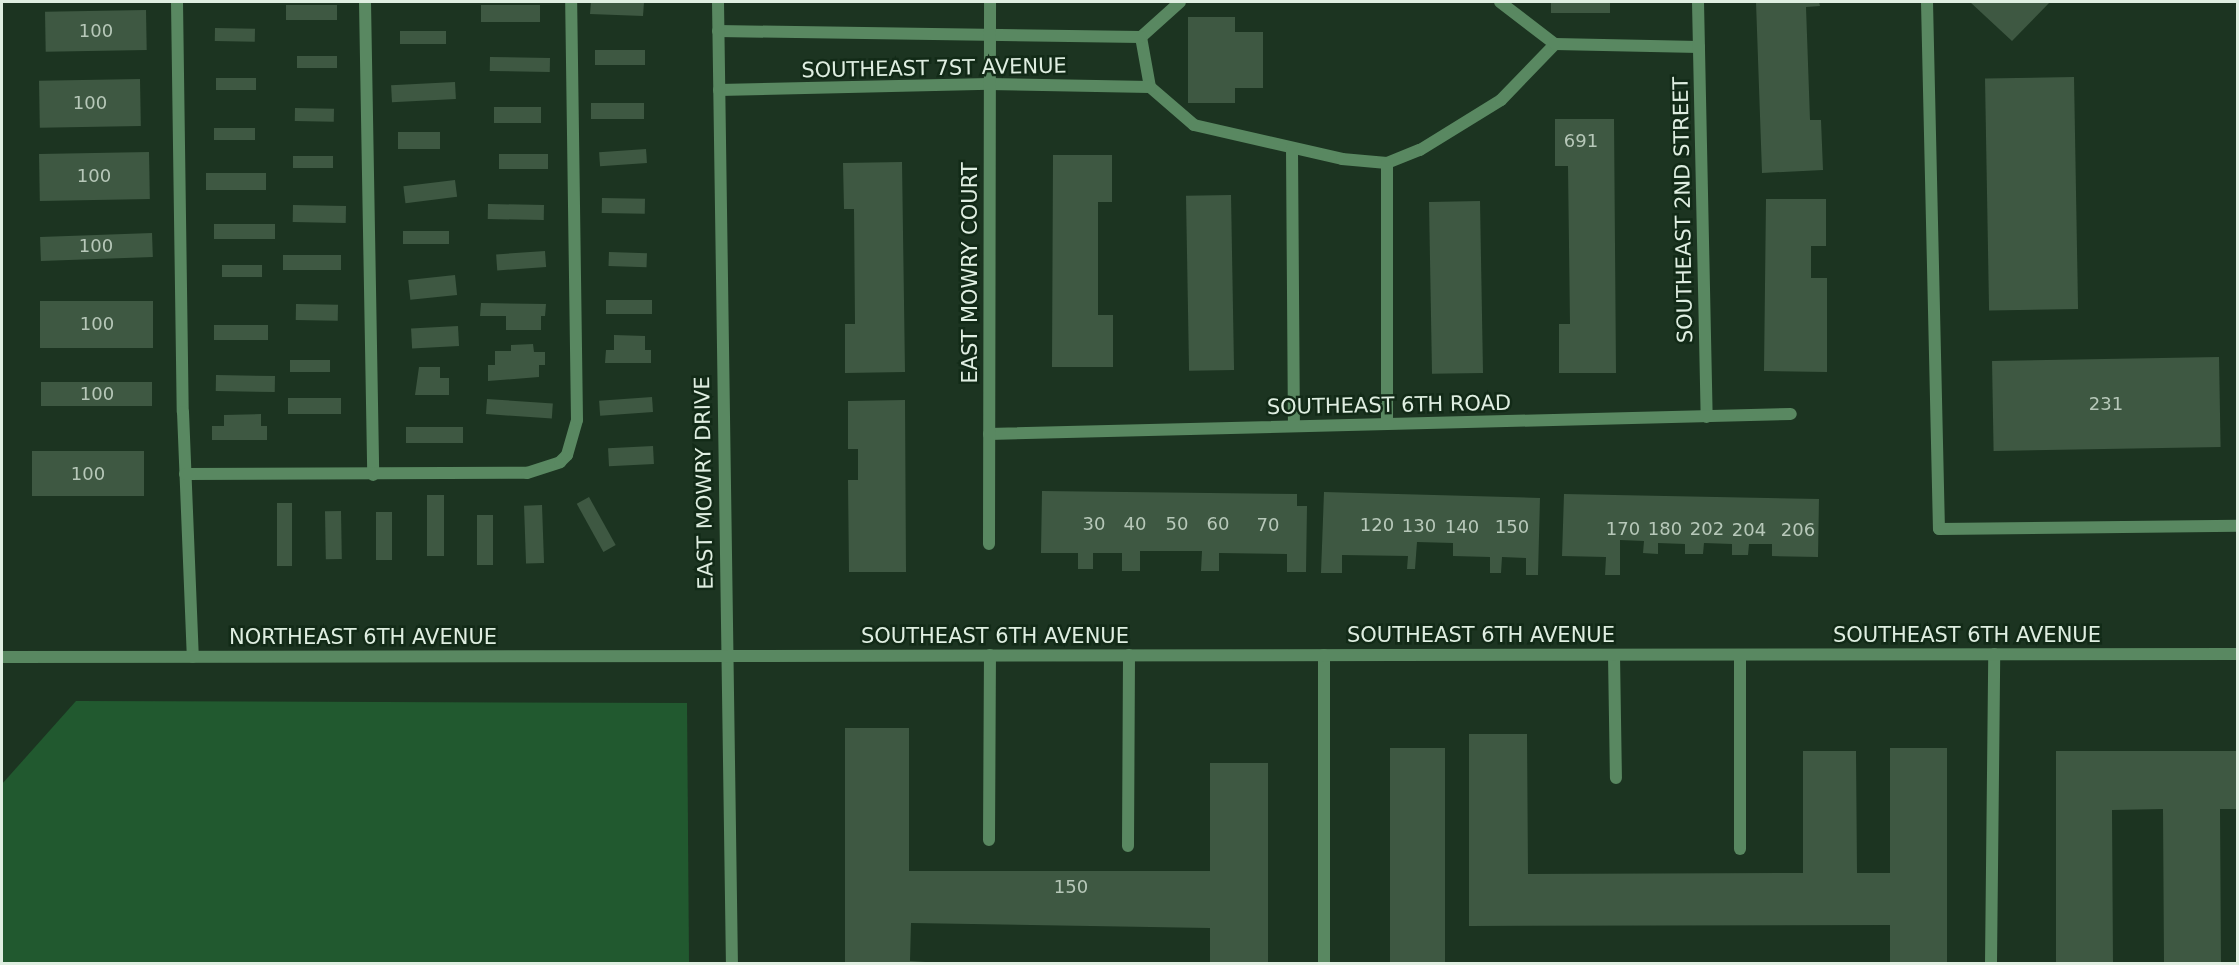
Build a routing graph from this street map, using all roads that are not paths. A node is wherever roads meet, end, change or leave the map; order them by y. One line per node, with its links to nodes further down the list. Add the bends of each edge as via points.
1 (177, 2): 25 (street)
2 (365, 2): 26 (street)
3 (571, 2): 26 (street, via 576,420 572,445 560,462 527,473)
4 (718, 2): 10 (street, EAST MOWRY DRIVE)
5 (990, 2): 11 (street, EAST MOWRY COURT)
6 (1180, 2): 12 (street)
7 (1500, 2): 13 (street)
8 (1698, 2): 14 (street, SOUTHEAST 2ND STREET)
9 (1927, 2): 27 (street, via 1940,529)
10 (718, 31): 11 (street, SOUTHEAST 7ST AVENUE); 17 (street, EAST MOWRY DRIVE)
11 (990, 33): 12 (street, SOUTHEAST 7ST AVENUE); 15 (street, EAST MOWRY COURT)
12 (1141, 36): 16 (street)
13 (1555, 44): 14 (street); 19 (street, via 1501,100 1420,150)
14 (1699, 47): 21 (street, SOUTHEAST 2ND STREET)
15 (989, 84): 16 (street, SOUTHEAST 7ST AVENUE); 17 (street, SOUTHEAST 7ST AVENUE); 24 (street, EAST MOWRY COURT)
16 (1150, 87): 18 (street, via 1194,125)
17 (719, 90): 31 (street, EAST MOWRY DRIVE)
18 (1292, 149): 19 (street); 23 (street)
19 (1387, 163): 22 (street)
20 (1791, 414): 21 (street, SOUTHEAST 6TH ROAD)
21 (1707, 417): 22 (street, SOUTHEAST 6TH ROAD)
22 (1387, 424): 23 (street, SOUTHEAST 6TH ROAD)
23 (1294, 426): 24 (street, SOUTHEAST 6TH ROAD)
24 (989, 434): 28 (street, EAST MOWRY COURT)
25 (185, 474): 26 (street); 38 (street)
26 (373, 475)
27 (2238, 526)
28 (989, 544)
29 (1994, 654): 30 (street, SOUTHEAST 6TH AVENUE); 36 (street, SOUTHEAST 6TH AVENUE); 45 (street)
30 (2238, 654)
31 (725, 655): 32 (street, SOUTHEAST 6TH AVENUE); 38 (street, NORTHEAST 6TH AVENUE); 43 (street, EAST MOWRY DRIVE)
32 (990, 655): 33 (street, SOUTHEAST 6TH AVENUE); 40 (street)
33 (1129, 655): 34 (street, SOUTHEAST 6TH AVENUE); 41 (street)
34 (1324, 655): 35 (street, SOUTHEAST 6TH AVENUE); 44 (street)
35 (1614, 655): 36 (street, SOUTHEAST 6TH AVENUE); 39 (street)
36 (1740, 655): 42 (street)
37 (2, 657): 38 (street, NORTHEAST 6TH AVENUE)
38 (193, 657)
39 (1616, 778)
40 (989, 840)
41 (1128, 846)
42 (1740, 849)
43 (732, 963)
44 (1324, 963)
45 (1991, 963)

